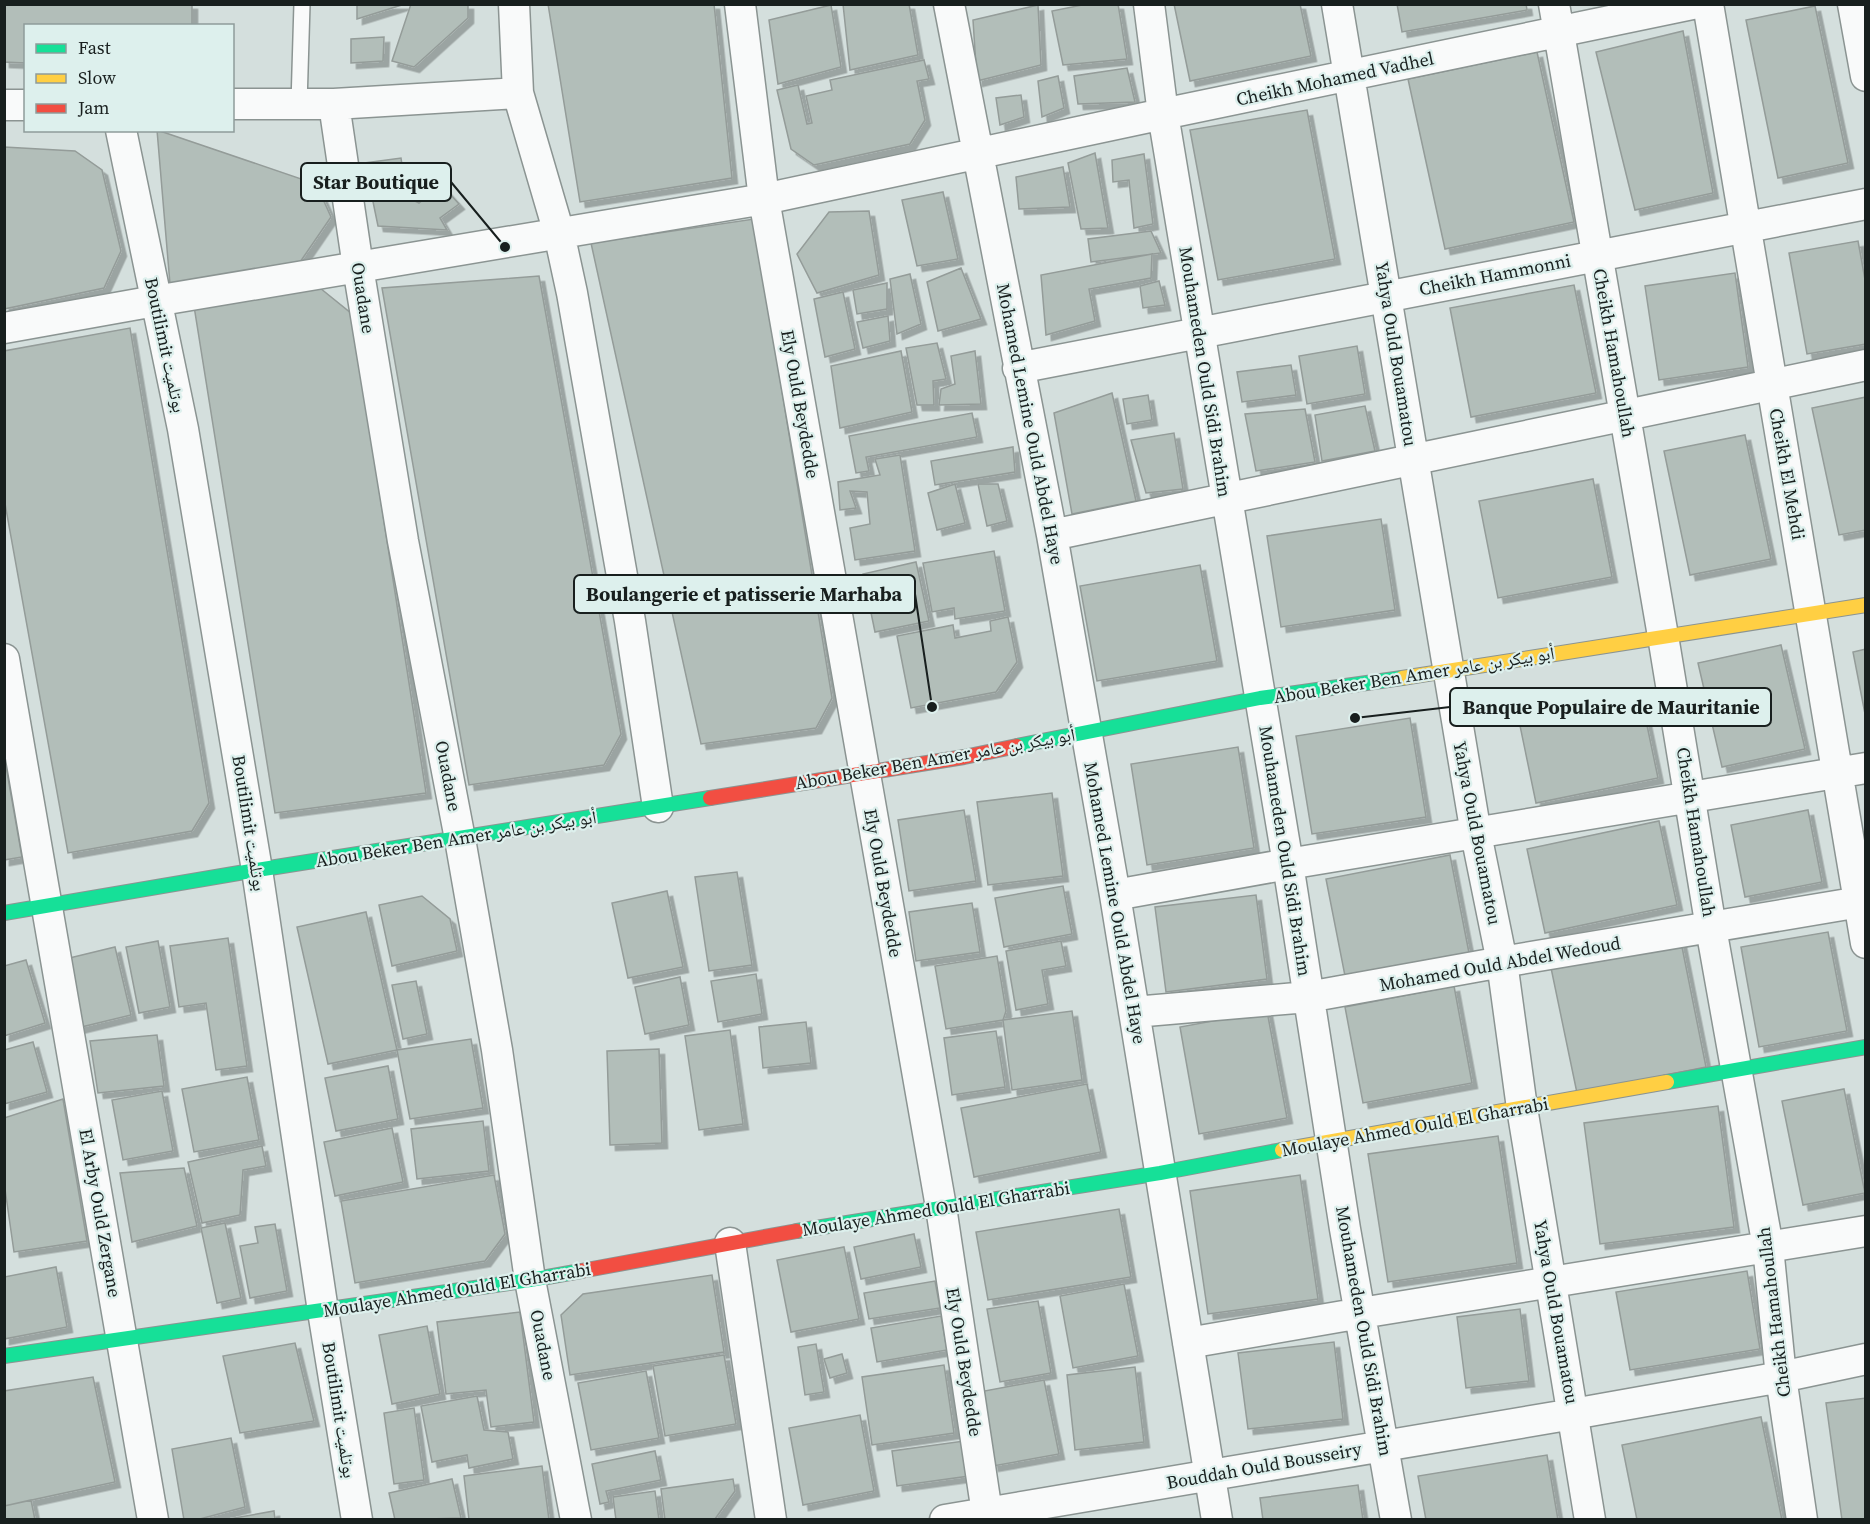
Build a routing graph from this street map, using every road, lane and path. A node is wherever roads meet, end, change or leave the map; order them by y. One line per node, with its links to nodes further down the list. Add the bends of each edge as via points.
1 (302, 4): 15 (lane)
2 (514, 4): 13 (street)
3 (740, 4): 22 (street, Ely Ould Beydedde)
4 (950, 4): 21 (street, Mohamed Lemine Ould Abdel Haye)
5 (1149, 4): 19 (street, Mouhameden Ould Sidi Brahim)
6 (1337, 4): 11 (street, Yahya Ould Bouamatou)
7 (1692, 4): 10 (street, Cheikh Mohamed Vadhel)
8 (1708, 4): 24 (street, Cheikh El Mehdi)
9 (1853, 4): 12 (street)
10 (1556, 19): 11 (street, Cheikh Mohamed Vadhel); 26 (street, Cheikh Hamahoullah)
11 (1350, 76): 19 (street, Cheikh Mohamed Vadhel); 28 (street, Yahya Ould Bouamatou)
12 (1866, 76)
13 (518, 93): 16 (street); 25 (street)
14 (234, 104): 15 (street)
15 (299, 104): 16 (street)
16 (334, 104): 27 (street, Ouadane)
17 (4, 105): 18 (street)
18 (24, 105)
19 (1163, 114): 21 (street, Cheikh Mohamed Vadhel); 31 (street, Mouhameden Ould Sidi Brahim)
20 (121, 132): 29 (street, Boutilimit بوتلميت)
21 (978, 154): 22 (street, Cheikh Mohamed Vadhel); 33 (street, Mohamed Lemine Ould Abdel Haye)
22 (764, 199): 25 (street, Cheikh Mohamed Vadhel); 47 (street, Ely Ould Beydedde)
23 (1866, 204): 24 (street, Cheikh Hammonni)
24 (1746, 227): 26 (street, Cheikh Hammonni); 34 (street, Cheikh El Mehdi)
25 (559, 233): 27 (street, Cheikh Mohamed Vadhel); 49 (street, via 630,621)
26 (1598, 256): 28 (street, Cheikh Hammonni); 35 (street, Cheikh Hamahoullah)
27 (358, 267): 29 (street, Cheikh Mohamed Vadhel); 51 (street, Ouadane, via 403,541)
28 (1386, 296): 31 (street, Cheikh Hammonni); 36 (street, Yahya Ould Bouamatou)
29 (155, 301): 30 (street, Cheikh Mohamed Vadhel); 53 (street, Boutilimit بوتلميت, via 183,429)
30 (4, 328)
31 (1199, 333): 33 (street, Cheikh Hammonni); 37 (street, Mouhameden Ould Sidi Brahim)
32 (1866, 365): 34 (street)
33 (1018, 368): 38 (street, Mohamed Lemine Ould Abdel Haye)
34 (1772, 385): 35 (street); 40 (street, Cheikh El Mehdi)
35 (1625, 415): 36 (street); 41 (street, Cheikh Hamahoullah)
36 (1413, 459): 37 (street); 43 (street, Yahya Ould Bouamatou)
37 (1226, 497): 38 (street); 44 (street, Mouhameden Ould Sidi Brahim)
38 (1052, 535): 45 (street, Mohamed Lemine Ould Abdel Haye)
39 (1866, 605): 40 (street, Abou Beker Ben Amer أبو بيكر بن عامر)
40 (1811, 614): 41 (street, Abou Beker Ben Amer أبو بيكر بن عامر); 46 (street, Cheikh El Mehdi)
41 (1663, 636): 43 (street, Abou Beker Ben Amer أبو بيكر بن عامر); 48 (street, Cheikh Hamahoullah)
42 (4, 659): 56 (street, El Arby Ould Zergane)
43 (1448, 671): 44 (street, Abou Beker Ben Amer أبو بيكر بن عامر); 50 (street, Yahya Ould Bouamatou)
44 (1260, 699): 45 (street, Abou Beker Ben Amer أبو بيكر بن عامر); 52 (street, Mouhameden Ould Sidi Brahim)
45 (1086, 732): 47 (street, Abou Beker Ben Amer أبو بيكر بن عامر); 54 (street, Mohamed Lemine Ould Abdel Haye)
46 (1852, 770): 48 (street); 55 (street, Cheikh El Mehdi)
47 (864, 773): 49 (street, Abou Beker Ben Amer أبو بيكر بن عامر); 68 (street, Ely Ould Beydedde)
48 (1691, 798): 50 (street); 58 (street, Cheikh Hamahoullah)
49 (658, 807): 51 (street, Abou Beker Ben Amer أبو بيكر بن عامر)
50 (1476, 834): 52 (street); 60 (street, Yahya Ould Bouamatou)
51 (460, 839): 53 (street, Abou Beker Ben Amer أبو بيكر بن عامر); 72 (street, Ouadane, via 497,1050)
52 (1288, 864): 54 (street); 61 (street, Mouhameden Ould Sidi Brahim)
53 (257, 870): 56 (street, Abou Beker Ben Amer أبو بيكر بن عامر); 74 (street, Boutilimit بوتلميت)
54 (1115, 895): 62 (street, Mohamed Lemine Ould Abdel Haye)
55 (1862, 902): 58 (street, Mohamed Ould Abdel Wedoud); 59 (street, Cheikh El Mehdi)
56 (46, 906): 57 (street, Abou Beker Ben Amer أبو بيكر بن عامر); 76 (street, El Arby Ould Zergane)
57 (4, 913)
58 (1711, 928): 60 (street, Mohamed Ould Abdel Wedoud); 64 (street, Cheikh Hamahoullah)
59 (1866, 943)
60 (1502, 962): 61 (street, Mohamed Ould Abdel Wedoud); 65 (street, Yahya Ould Bouamatou)
61 (1308, 997): 62 (street, Mohamed Ould Abdel Wedoud); 66 (street, Mouhameden Ould Sidi Brahim)
62 (1134, 1012): 67 (street, Mohamed Lemine Ould Abdel Haye)
63 (1866, 1047): 64 (street, Moulaye Ahmed Ould El Gharrabi)
64 (1737, 1070): 65 (street, Moulaye Ahmed Ould El Gharrabi); 71 (street, Cheikh Hamahoullah)
65 (1522, 1108): 66 (street, Moulaye Ahmed Ould El Gharrabi); 73 (street, Yahya Ould Bouamatou)
66 (1333, 1140): 67 (street, Moulaye Ahmed Ould El Gharrabi); 75 (street, Mouhameden Ould Sidi Brahim)
67 (1160, 1173): 68 (street, Moulaye Ahmed Ould El Gharrabi); 77 (street, Mohamed Lemine Ould Abdel Haye)
68 (941, 1207): 70 (street, Moulaye Ahmed Ould El Gharrabi); 84 (street, Ely Ould Beydedde)
69 (1866, 1231): 71 (street)
70 (730, 1244): 72 (street, Moulaye Ahmed Ould El Gharrabi); 88 (street)
71 (1768, 1247): 73 (street); 80 (street, Cheikh Hamahoullah)
72 (530, 1280): 74 (street, Moulaye Ahmed Ould El Gharrabi); 87 (street, Ouadane)
73 (1551, 1283): 75 (street); 81 (street, Yahya Ould Bouamatou)
74 (322, 1311): 76 (street, Moulaye Ahmed Ould El Gharrabi); 86 (street, Boutilimit بوتلميت)
75 (1361, 1313): 77 (street); 82 (street, Mouhameden Ould Sidi Brahim)
76 (121, 1338): 78 (street, Moulaye Ahmed Ould El Gharrabi); 85 (street, El Arby Ould Zergane)
77 (1188, 1343): 83 (street, Mohamed Lemine Ould Abdel Haye)
78 (4, 1356)
79 (1866, 1359): 80 (street, Bouddah Ould Bousseiry)
80 (1781, 1377): 81 (street, Bouddah Ould Bousseiry); 93 (street, Cheikh Hamahoullah)
81 (1573, 1414): 82 (street, Bouddah Ould Bousseiry); 92 (street, Yahya Ould Bouamatou)
82 (1384, 1445): 83 (street, Bouddah Ould Bousseiry); 91 (street, Mouhameden Ould Sidi Brahim)
83 (1209, 1475): 84 (street, Bouddah Ould Bousseiry); 90 (street, Mohamed Lemine Ould Abdel Haye)
84 (987, 1513): 89 (street, Bouddah Ould Bousseiry)
85 (153, 1520)
86 (357, 1520)
87 (576, 1520)
88 (771, 1520)
89 (945, 1520)
90 (1217, 1520)
91 (1396, 1520)
92 (1590, 1520)
93 (1802, 1520)

